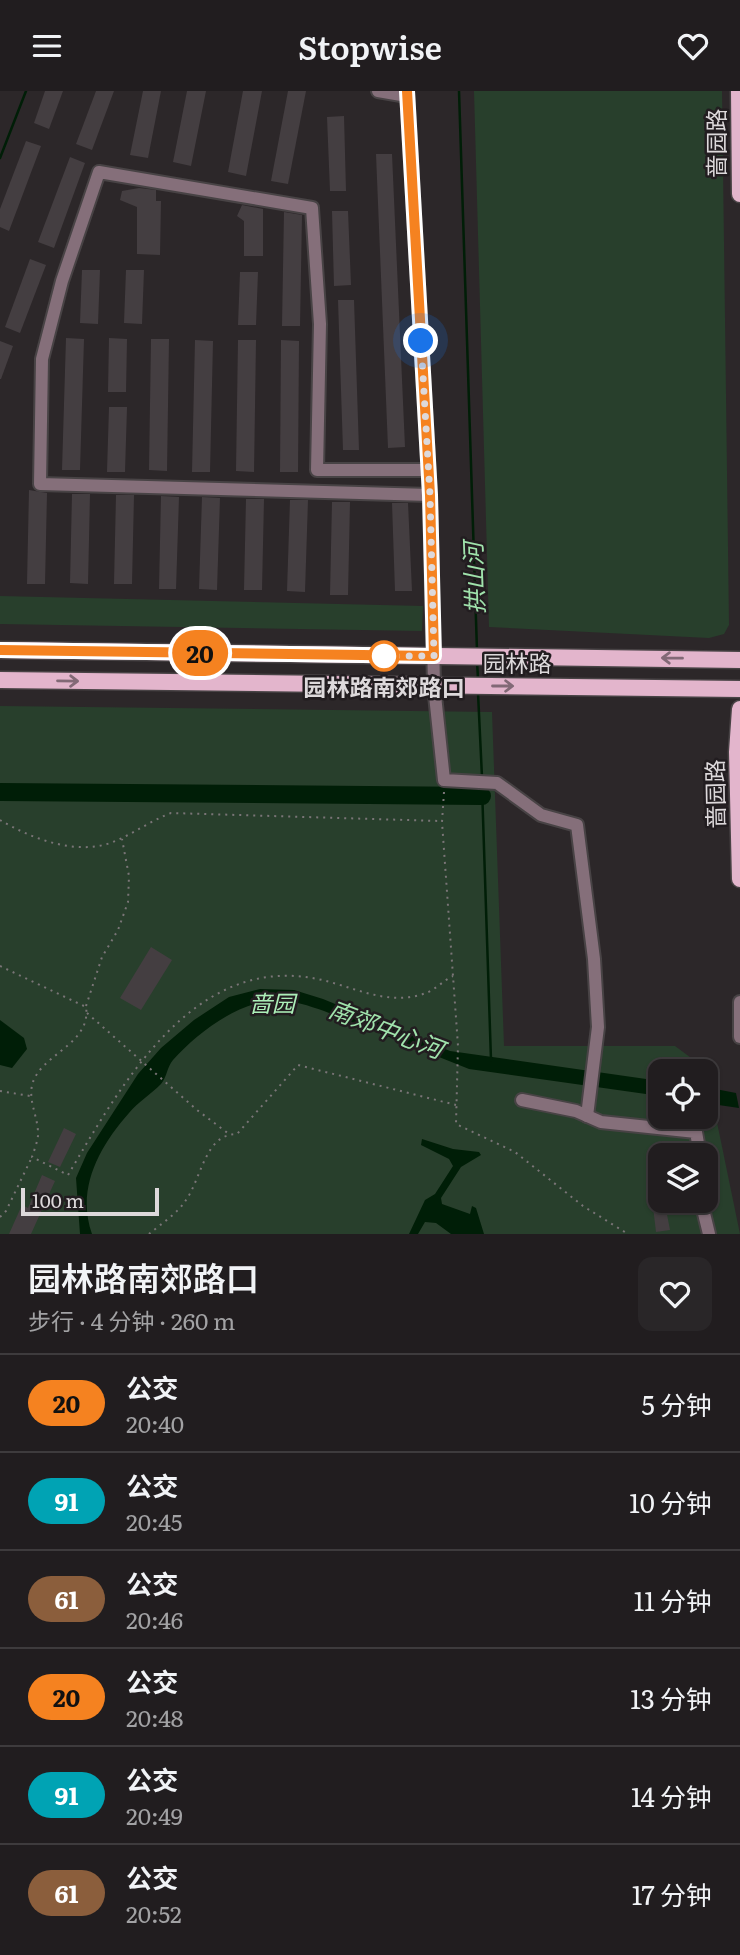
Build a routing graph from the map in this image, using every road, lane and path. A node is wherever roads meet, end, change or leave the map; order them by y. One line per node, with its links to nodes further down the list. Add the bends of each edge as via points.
1 (378, 91): 3 (street)
2 (739, 91): 4 (main road, 啬园路)
3 (407, 94): 5 (street)
4 (740, 194)
5 (427, 470): 6 (street); 6 (street, via 317,470 320,324 312,208 99,172 62,281 42,359 40,484)
6 (430, 495): 8 (street)
7 (0, 650): 8 (main road, 园林路)
8 (434, 656): 9 (main road, 园林路, one-way to 8); 11 (street)
9 (740, 660)
10 (0, 680): 11 (main road, 园林路, one-way to 11)
11 (434, 686): 12 (main road, 园林路, one-way to 12); 14 (street)
12 (740, 689)
13 (740, 709): 18 (main road, 啬园路)
14 (444, 780): 16 (path); 30 (street, via 497,783 541,815 577,825 598,1027)
15 (0, 820): 17 (path, via 60,845 93,846)
16 (442, 821): 17 (path, via 198,811 171,813); 20 (path)
17 (122, 838): 22 (path, via 128,901 102,957)
18 (740, 879)
19 (0, 966): 22 (path)
20 (453, 976): 25 (path, via 426,993 378,997 312,978 245,980 219,990 197,1006); 29 (path)
21 (740, 1002): 24 (street)
22 (86, 1007): 23 (path)
23 (86, 1012): 25 (path); 27 (path, via 68,1047 38,1071)
24 (740, 1038)
25 (144, 1061): 31 (path); 33 (path, via 68,1175)
26 (0, 1091): 27 (path)
27 (31, 1096): 33 (path, via 38,1136)
28 (522, 1100): 30 (street)
29 (457, 1105): 31 (path, via 298,1065 237,1134); 37 (path, via 456,1124 515,1152 583,1206)
30 (587, 1116): 32 (street, via 601,1122 696,1132)
31 (229, 1134): 36 (path, via 209,1147 202,1174 184,1203)
32 (698, 1143)
33 (32, 1157): 35 (path)
34 (704, 1213): 38 (street)
35 (0, 1217)
36 (149, 1234)
37 (628, 1234)
38 (709, 1234)

